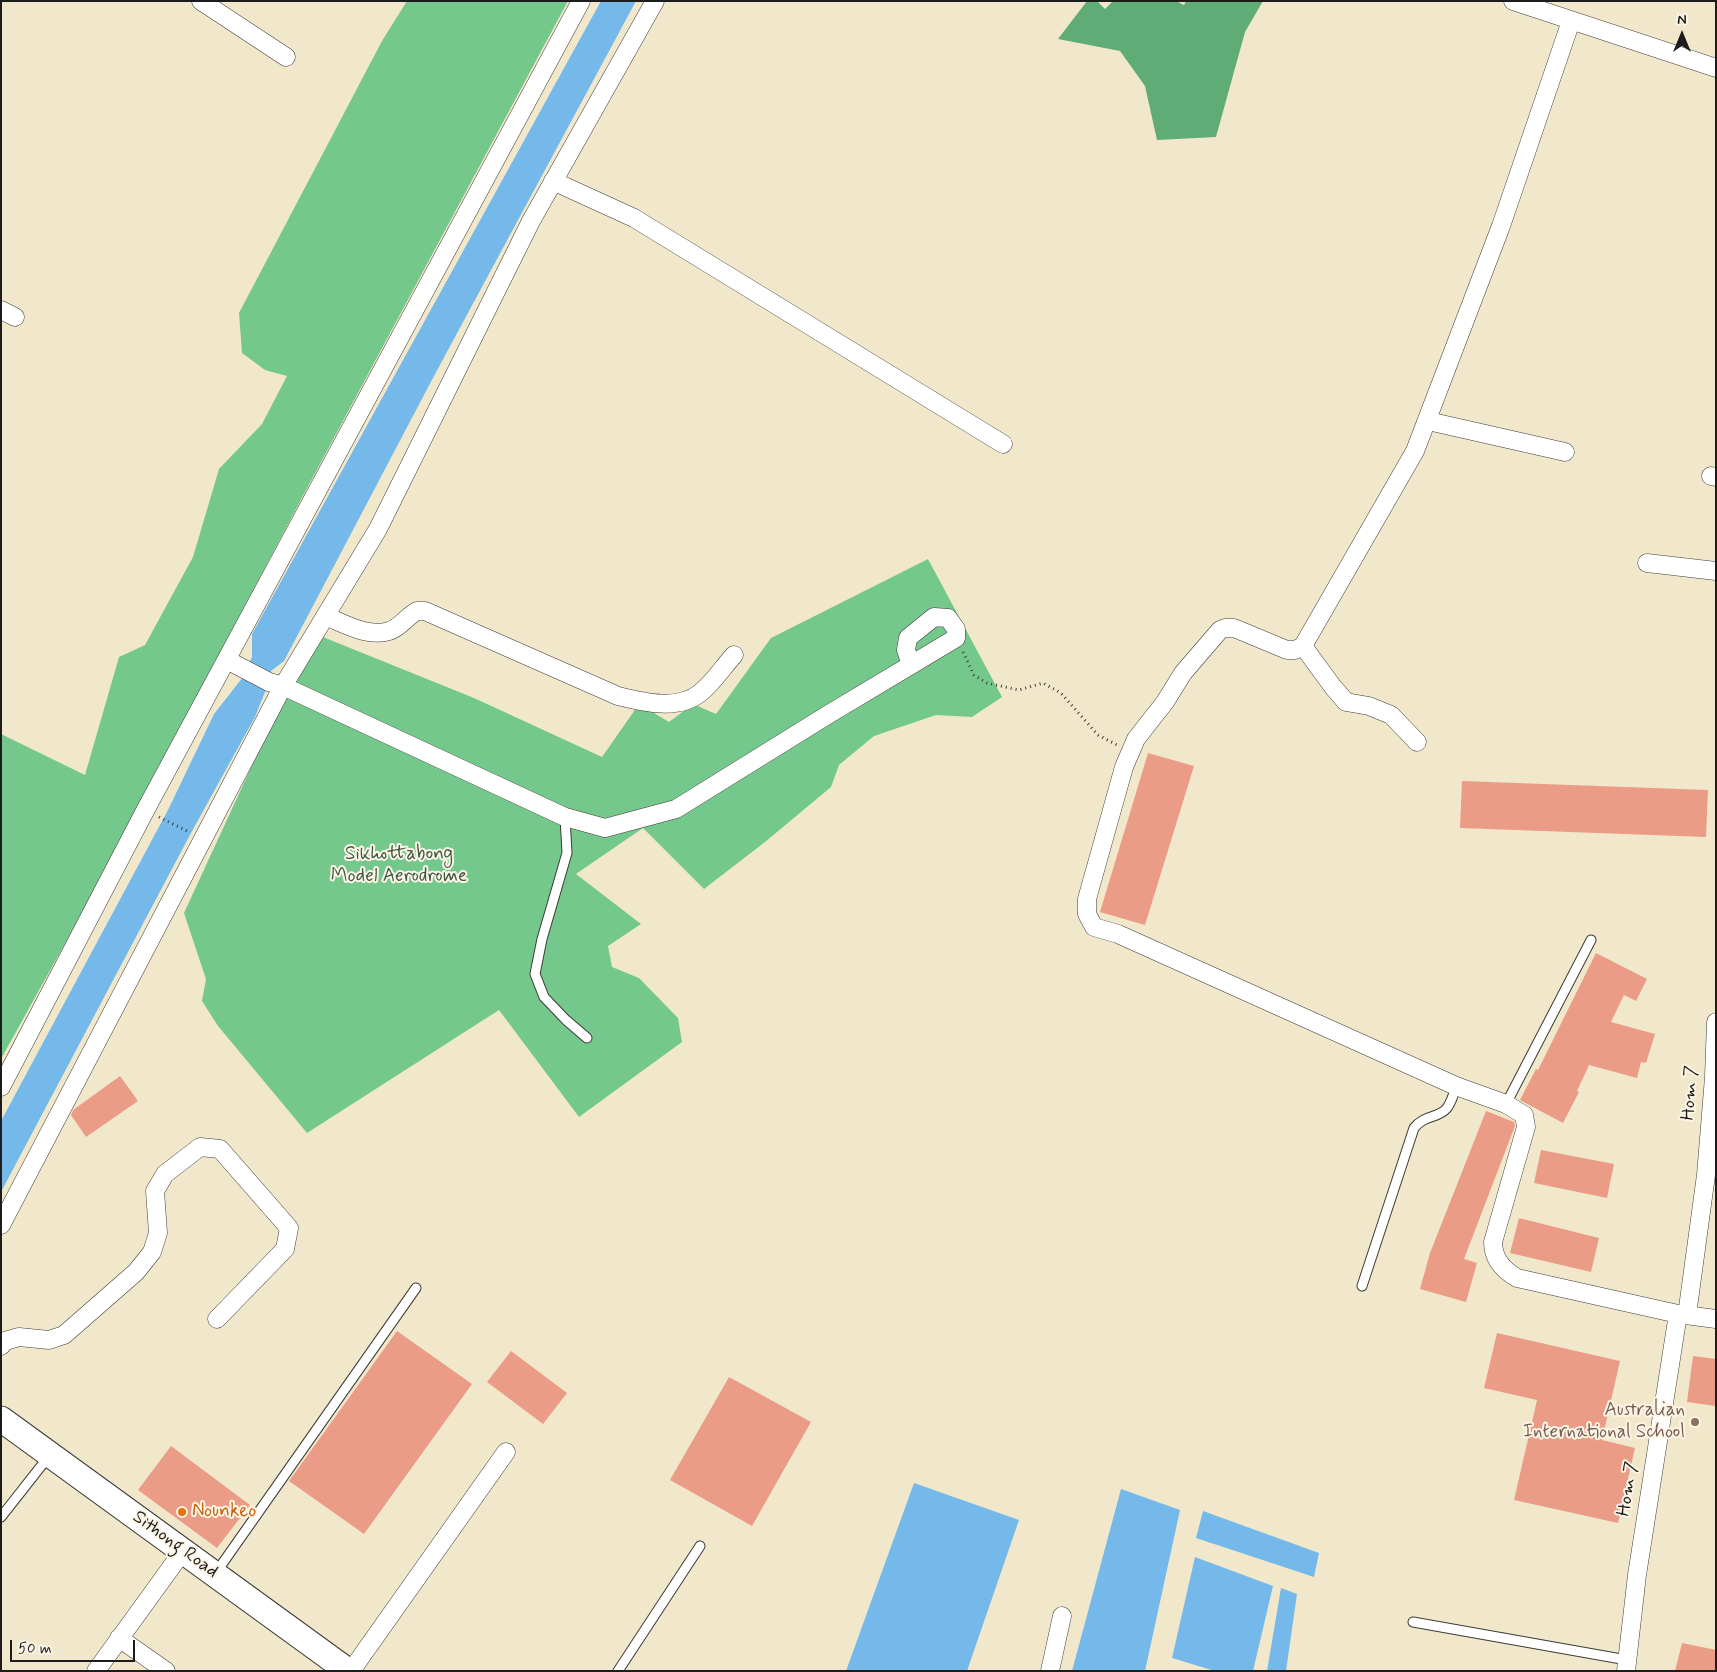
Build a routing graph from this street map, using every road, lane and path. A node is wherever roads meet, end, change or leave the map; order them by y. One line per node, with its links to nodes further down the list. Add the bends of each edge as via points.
1 (201, 1): 6 (street)
2 (581, 1): 18 (street)
3 (654, 1): 8 (street)
4 (1513, 1): 5 (street)
5 (1571, 21): 7 (street); 9 (street, via 1502,226)
6 (286, 57)
7 (1716, 68)
8 (553, 181): 10 (street, via 634,218); 14 (street, via 378,529)
9 (1428, 421): 11 (street); 16 (street, via 1399,482)
10 (1003, 444)
11 (1565, 452)
12 (1647, 563): 13 (street)
13 (1716, 572)
14 (325, 616): 17 (street, via 378,633 389,631 417,611 425,611 618,696 645,702 666,704 689,699 700,693); 20 (street)
15 (956, 638): 19 (street); 19 (street, via 956,629 948,618 934,617 908,638 906,650); 22 (path, via 974,675 987,683 1019,690 1043,683 1061,693 1098,735)
16 (1303, 646): 21 (street, via 1346,702 1369,706 1391,715); 22 (street, via 1287,650 1234,628 1220,630 1184,673)
17 (734, 655)
18 (233, 663): 20 (street); 30 (street, via 146,809)
19 (912, 665): 24 (street, via 676,809 605,828)
20 (276, 684): 24 (street); 33 (street)
21 (1417, 742)
22 (1130, 752): 29 (street, via 1088,898 1087,914 1094,927 1118,934)
23 (157, 816): 25 (path)
24 (565, 816): 28 (lane, via 567,853 535,974 544,997)
25 (191, 833)
26 (1591, 940): 31 (lane)
27 (1716, 1022): 32 (street, Hom 7)
28 (587, 1038)
29 (1456, 1086): 31 (street); 34 (lane, via 1446,1109 1419,1121 1414,1128)
30 (1, 1087)
31 (1506, 1104): 36 (street, via 1524,1115 1526,1128 1493,1242 1497,1260 1505,1271 1517,1278)
32 (1711, 1176): 36 (street, Hom 7)
33 (1, 1225)
34 (1362, 1286)
35 (416, 1288): 46 (lane)
36 (1683, 1315): 38 (street); 50 (street, Hom 7, via 1637,1575)
37 (218, 1319): 39 (street, via 285,1250 289,1228 220,1149 200,1147 165,1174 155,1191 158,1232 152,1252 136,1272 64,1335 49,1340 19,1337 5,1341)
38 (1716, 1319)
39 (1, 1346)
40 (1, 1419): 42 (main road, Sithong Road)
41 (506, 1452): 53 (street)
42 (50, 1454): 43 (lane); 45 (main road, Sithong Road)
43 (1, 1517)
44 (700, 1546): 54 (lane)
45 (183, 1551): 46 (main road, Sithong Road); 49 (street)
46 (215, 1574): 53 (main road, Sithong Road)
47 (1062, 1616): 55 (street)
48 (1413, 1622): 50 (lane)
49 (119, 1638): 51 (street); 52 (street)
50 (1626, 1666)
51 (96, 1671)
52 (166, 1671)
53 (349, 1671)
54 (618, 1671)
55 (1050, 1671)

